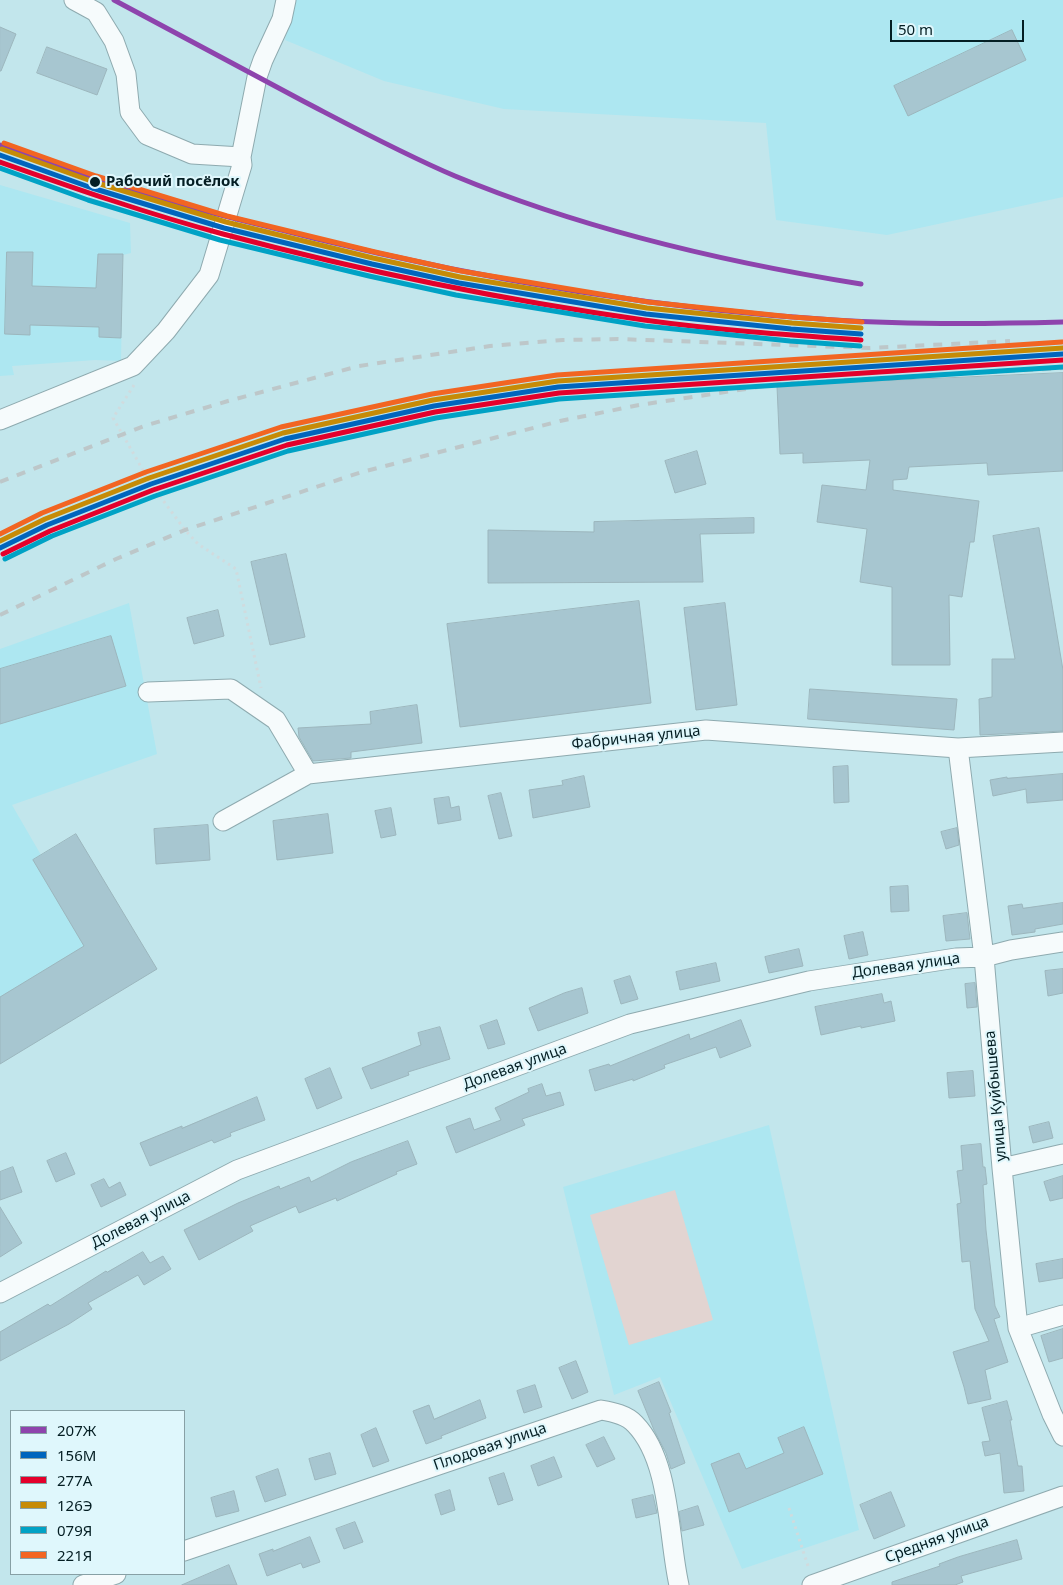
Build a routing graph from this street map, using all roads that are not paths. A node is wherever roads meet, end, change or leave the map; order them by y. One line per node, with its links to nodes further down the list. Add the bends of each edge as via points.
1 (74, 0): 3 (street, via 96,12 114,41 126,74 130,112 147,135 192,154)
2 (286, 0): 3 (street, via 282,19 257,77)
3 (241, 157): 4 (street, via 242,166 209,275 166,331 133,366)
4 (0, 420)
5 (148, 692): 8 (street, via 231,689 276,720)
6 (1063, 742): 7 (street, Фабричная улица)
7 (958, 748): 8 (street, Фабричная улица, via 706,730); 11 (street, улица Куйбышева)
8 (308, 774): 9 (street, Фабричная улица)
9 (223, 821)
10 (1063, 942): 11 (street, Долевая улица)
11 (984, 957): 13 (street, улица Куйбышева); 14 (street, Долевая улица, via 956,958 809,981 630,1024 237,1170)
12 (1063, 1154): 13 (street)
13 (1002, 1168): 16 (street, улица Куйбышева)
14 (0, 1293)
15 (1063, 1315): 16 (street)
16 (1018, 1328): 17 (street, улица Куйбышева)
17 (1063, 1436)
18 (1063, 1496): 23 (street, Средняя улица)
19 (185, 1551): 22 (street, Плодовая улица, via 601,1410 616,1413 635,1423 652,1447 665,1493)
20 (113, 1575): 21 (street)
21 (83, 1585)
22 (679, 1585)
23 (814, 1585)

